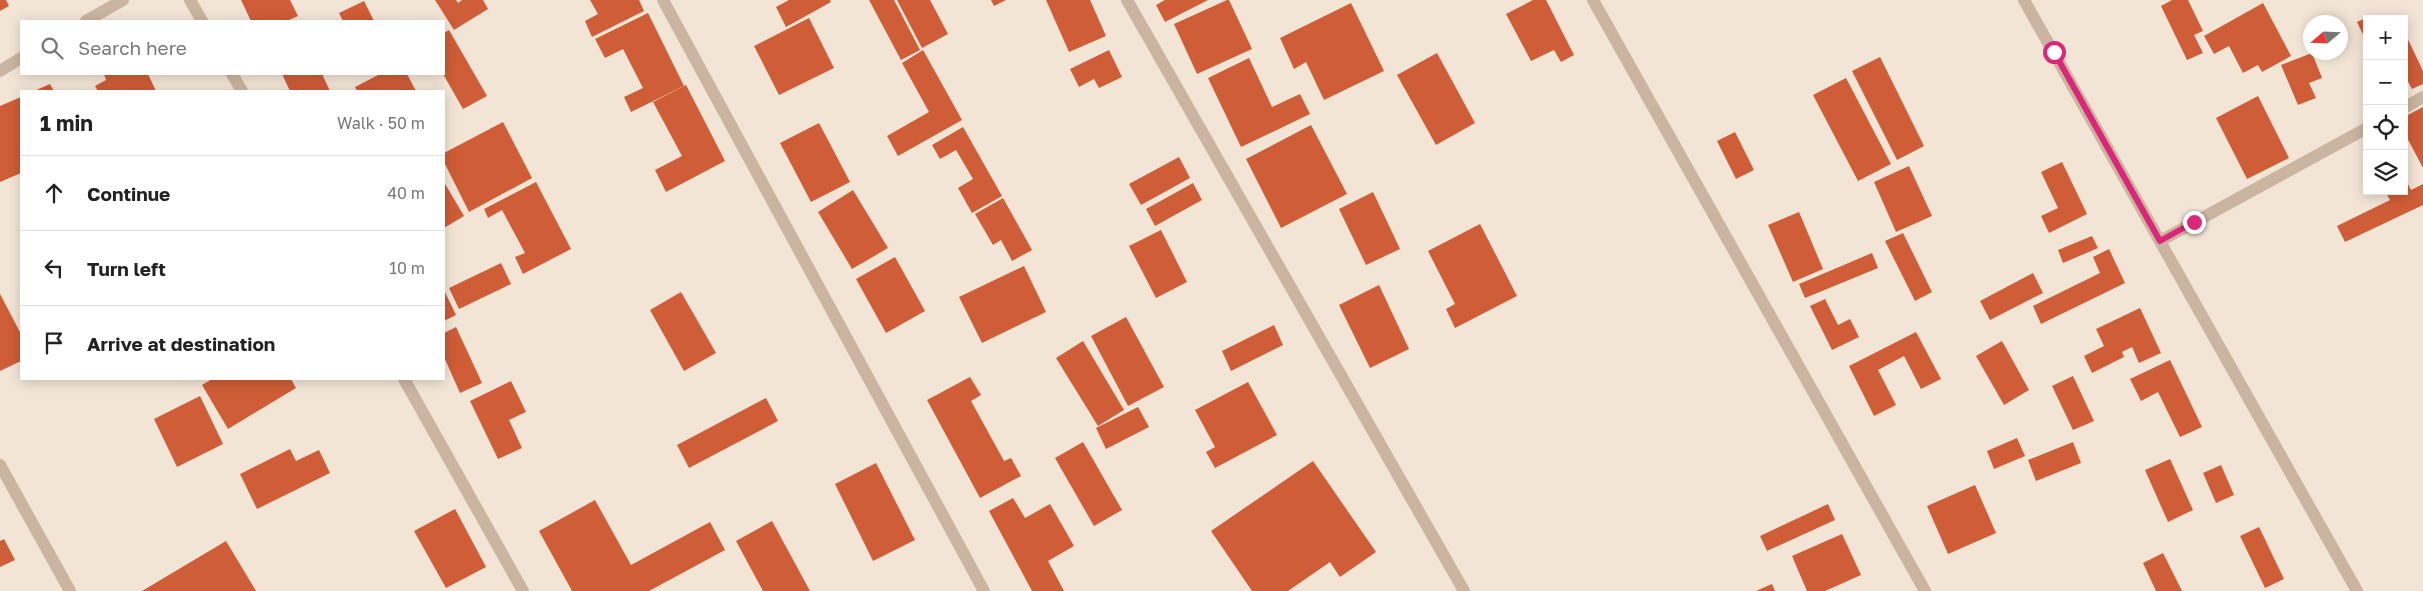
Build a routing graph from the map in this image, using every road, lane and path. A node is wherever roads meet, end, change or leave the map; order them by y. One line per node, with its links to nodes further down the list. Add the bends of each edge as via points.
1 (123, 0): 7 (street)
2 (190, 0): 8 (street)
3 (663, 0): 21 (street)
4 (1127, 0): 22 (street)
5 (1593, 0): 23 (street)
6 (2024, 0): 16 (street)
7 (88, 20)
8 (201, 20)
9 (20, 59): 10 (street)
10 (0, 71)
11 (233, 75): 12 (street)
12 (241, 90)
13 (2423, 97): 14 (street)
14 (2408, 106)
15 (2363, 130): 16 (street)
16 (2160, 241): 24 (street)
17 (405, 380): 20 (street)
18 (0, 465): 19 (street)
19 (70, 591)
20 (523, 591)
21 (984, 591)
22 (1464, 591)
23 (1925, 591)
24 (2357, 591)

